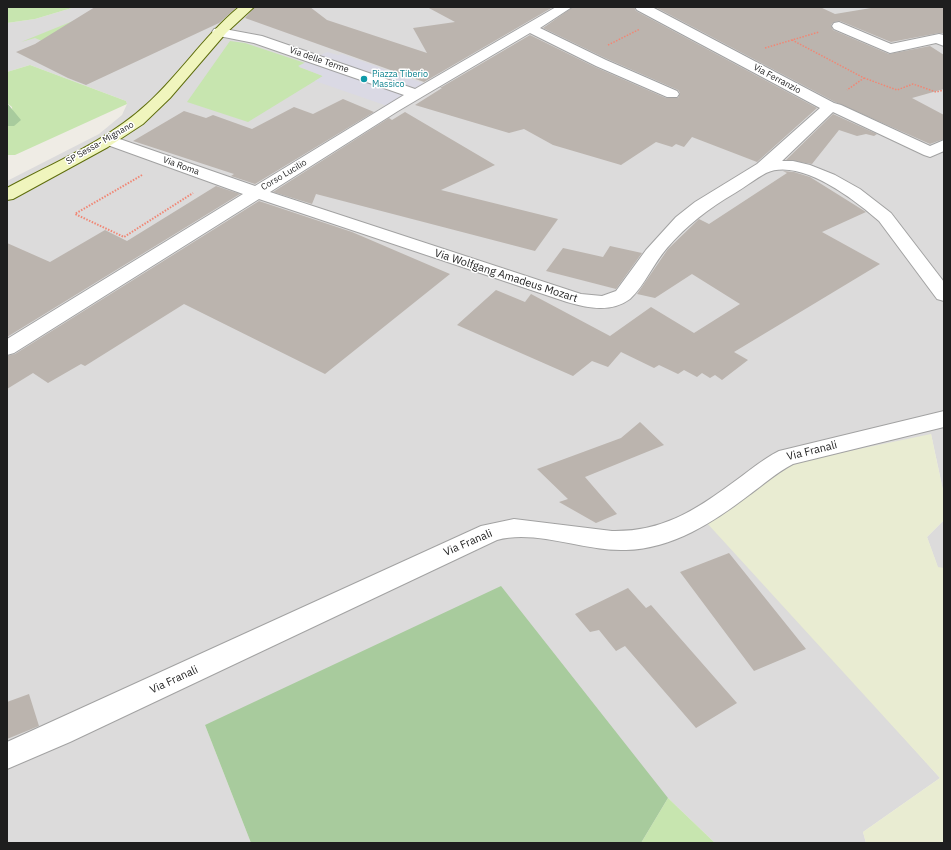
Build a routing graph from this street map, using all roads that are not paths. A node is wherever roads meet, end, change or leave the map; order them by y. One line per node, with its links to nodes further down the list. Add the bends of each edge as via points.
1 (247, 7): 6 (street, SP Sessa- Mignano)
2 (565, 7): 5 (street, Corso Lucilio)
3 (642, 7): 10 (street, Via Ferranzio)
4 (839, 26): 7 (street, via 890,49 939,38)
5 (530, 28): 8 (street); 9 (street, Corso Lucilio)
6 (219, 32): 9 (street, Via delle Terme, via 257,39); 11 (street, SP Sessa- Mignano, via 153,106 138,120)
7 (944, 42)
8 (672, 94)
9 (417, 95): 14 (street, Corso Lucilio)
10 (824, 104): 12 (street, Via Ferranzio, via 930,152); 13 (street, via 782,152)
11 (108, 140): 14 (street, Via Roma); 15 (street, SP Sessa- Mignano)
12 (944, 145)
13 (762, 169): 14 (street, Via Wolfgang Amadeus Mozart, via 704,204 686,218 645,263 625,293 608,302 574,298); 16 (street, via 780,165 810,170 875,208)
14 (255, 193): 17 (street, Corso Lucilio)
15 (7, 195)
16 (944, 295)
17 (7, 348)
18 (944, 418): 19 (street, Via Franali, via 787,457 768,467 707,513 668,532 645,539 621,542 515,528 490,532)
19 (7, 756)

